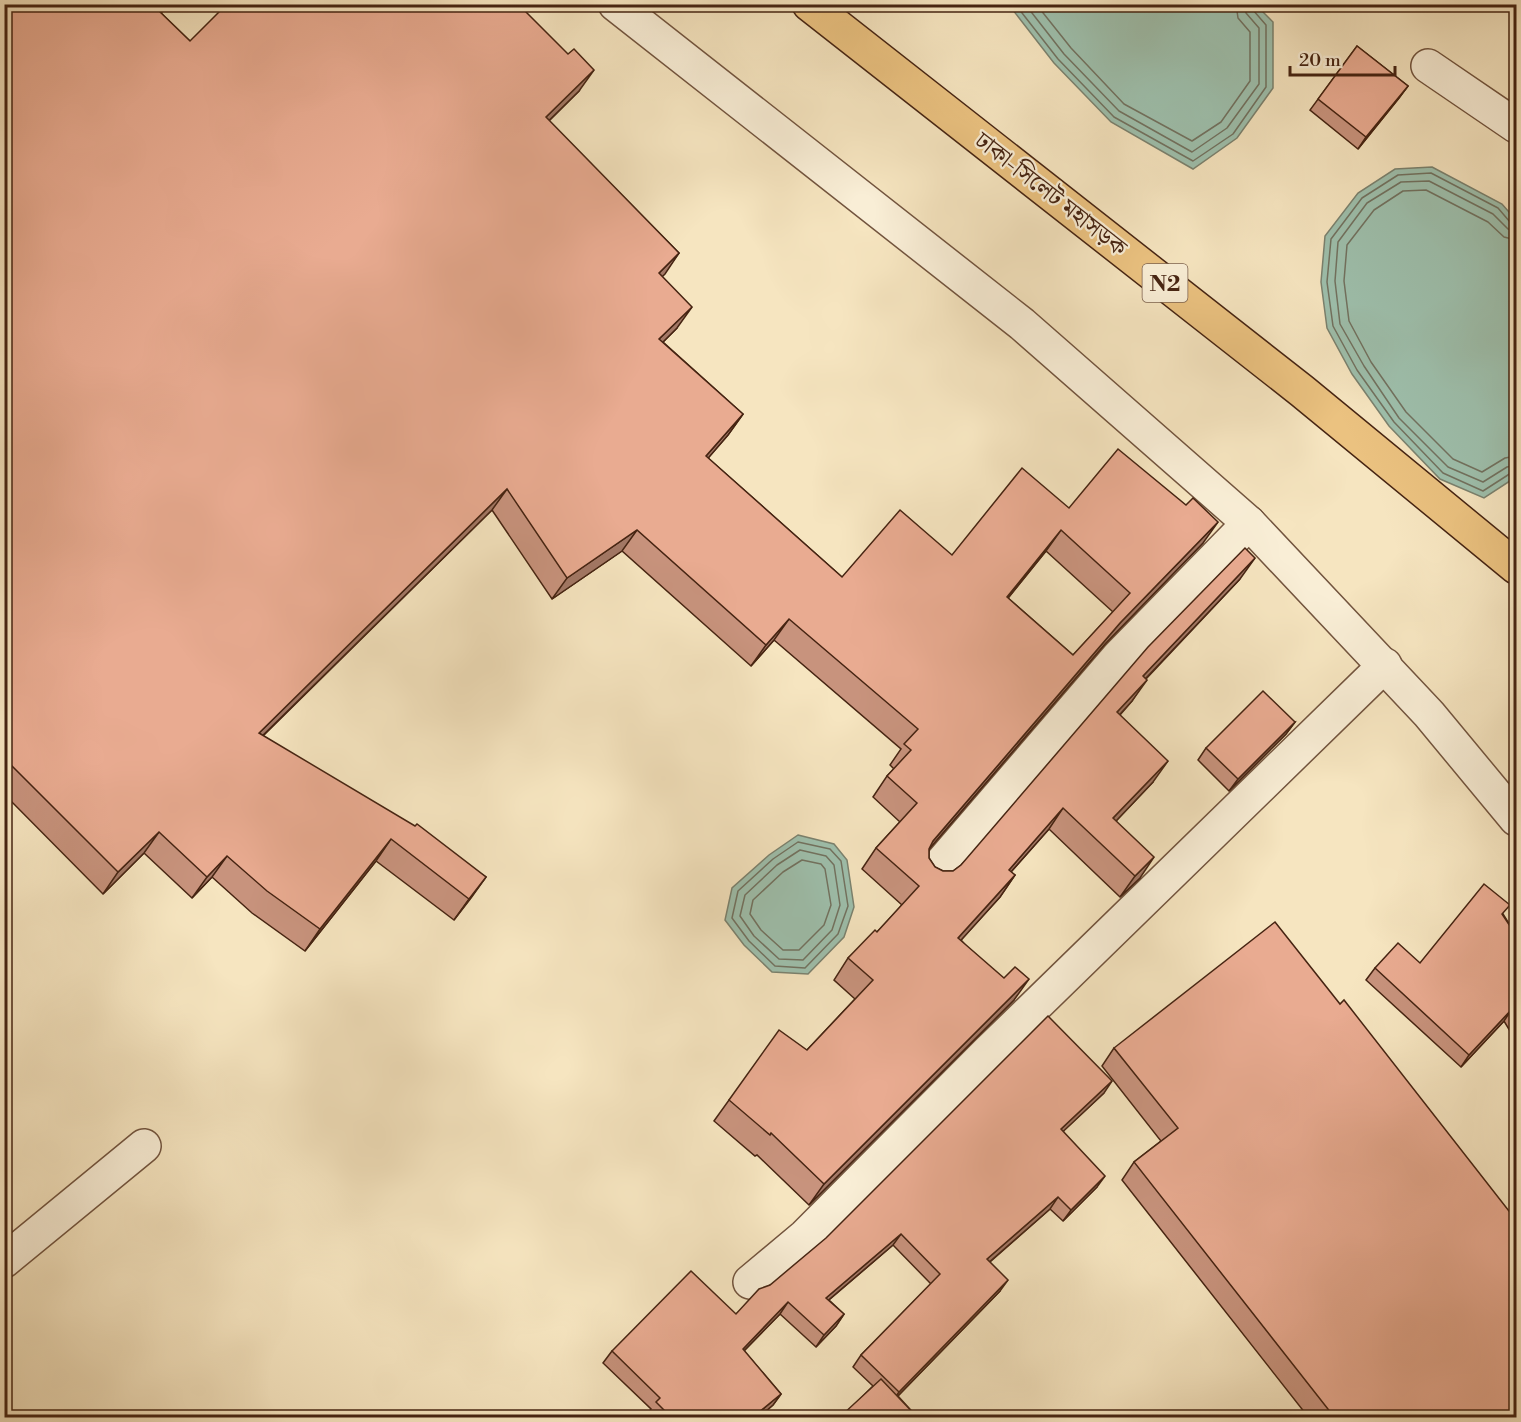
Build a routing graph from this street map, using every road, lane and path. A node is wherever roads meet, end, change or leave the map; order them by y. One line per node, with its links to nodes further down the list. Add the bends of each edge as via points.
1 (615, 4): 5 (street, via 1022,324)
2 (809, 4): 6 (highway, ঢাকা-সিলেট মহাসড়ক / N2, via 1302,391)
3 (1428, 66): 4 (street)
4 (1516, 126)
5 (1249, 523): 7 (street); 9 (street, via 1119,656)
6 (1516, 567)
7 (1385, 665): 8 (street); 12 (street, via 805,1236)
8 (1516, 819)
9 (932, 874)
10 (144, 1146): 11 (street)
11 (4, 1261)
12 (750, 1282)

